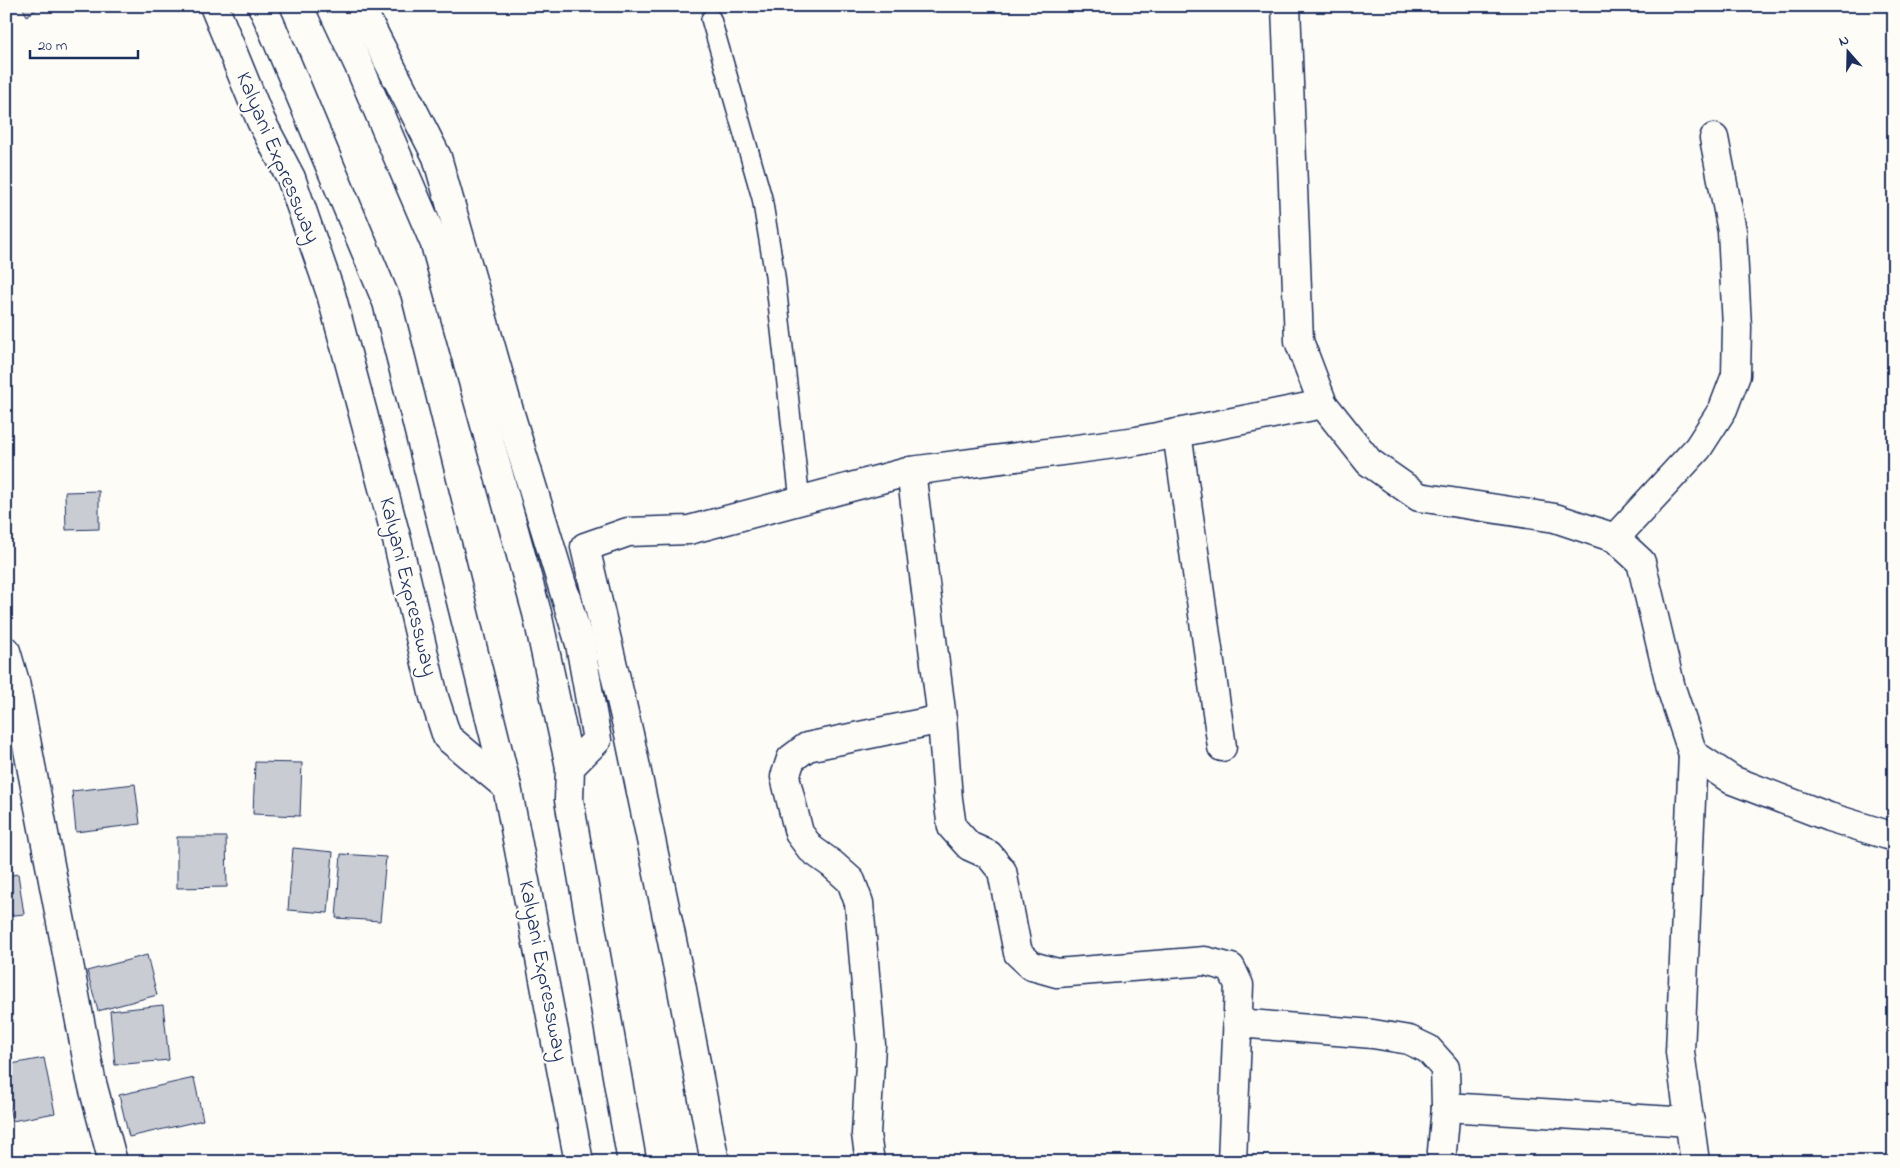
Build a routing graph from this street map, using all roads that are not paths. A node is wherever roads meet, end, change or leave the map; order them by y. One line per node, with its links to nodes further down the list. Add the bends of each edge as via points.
1 (214, 6): 18 (main road, Kalyani Expressway, via 260,121 290,178 331,294 447,737)
2 (262, 6): 18 (main road, via 387,302)
3 (331, 6): 17 (main road, via 435,244 537,613)
4 (360, 6): 17 (main road, via 437,157 580,644 597,740)
5 (1286, 6): 8 (main road, via 1298,341)
6 (711, 19): 11 (lane, via 762,198 775,276)
7 (1714, 138): 12 (main road, via 1732,231 1736,374 1723,409 1698,448)
8 (1323, 404): 9 (main road); 12 (main road, via 1369,462 1419,497 1556,518)
9 (1178, 433): 10 (main road); 15 (main road)
10 (911, 471): 11 (main road); 14 (main road)
11 (800, 501): 26 (main road, via 689,530 628,532 585,547 629,734)
12 (1614, 538): 16 (main road, via 1641,562 1671,688)
13 (6, 651): 23 (main road, via 15,682 91,1079)
14 (942, 719): 20 (main road, via 952,827 969,846 989,854 1002,871 1018,953 1032,966 1057,973 1205,961 1231,968 1239,985); 27 (main road, via 807,747 791,760 785,777 799,833 811,849 851,881 859,903 872,1046 866,1134)
15 (1222, 747)
16 (1693, 754): 19 (main road, via 1732,780 1829,817); 22 (main road, via 1680,1052)
17 (570, 767): 25 (main road, via 569,800)
18 (507, 787): 24 (main road, Kalyani Expressway)
19 (1894, 837)
20 (1237, 1023): 21 (main road, via 1409,1040 1428,1048 1445,1068); 28 (main road)
21 (1446, 1107): 22 (main road); 29 (main road)
22 (1690, 1122): 30 (main road)
23 (113, 1162)
24 (579, 1162)
25 (632, 1162)
26 (716, 1162)
27 (870, 1162)
28 (1232, 1162)
29 (1441, 1162)
30 (1695, 1162)

